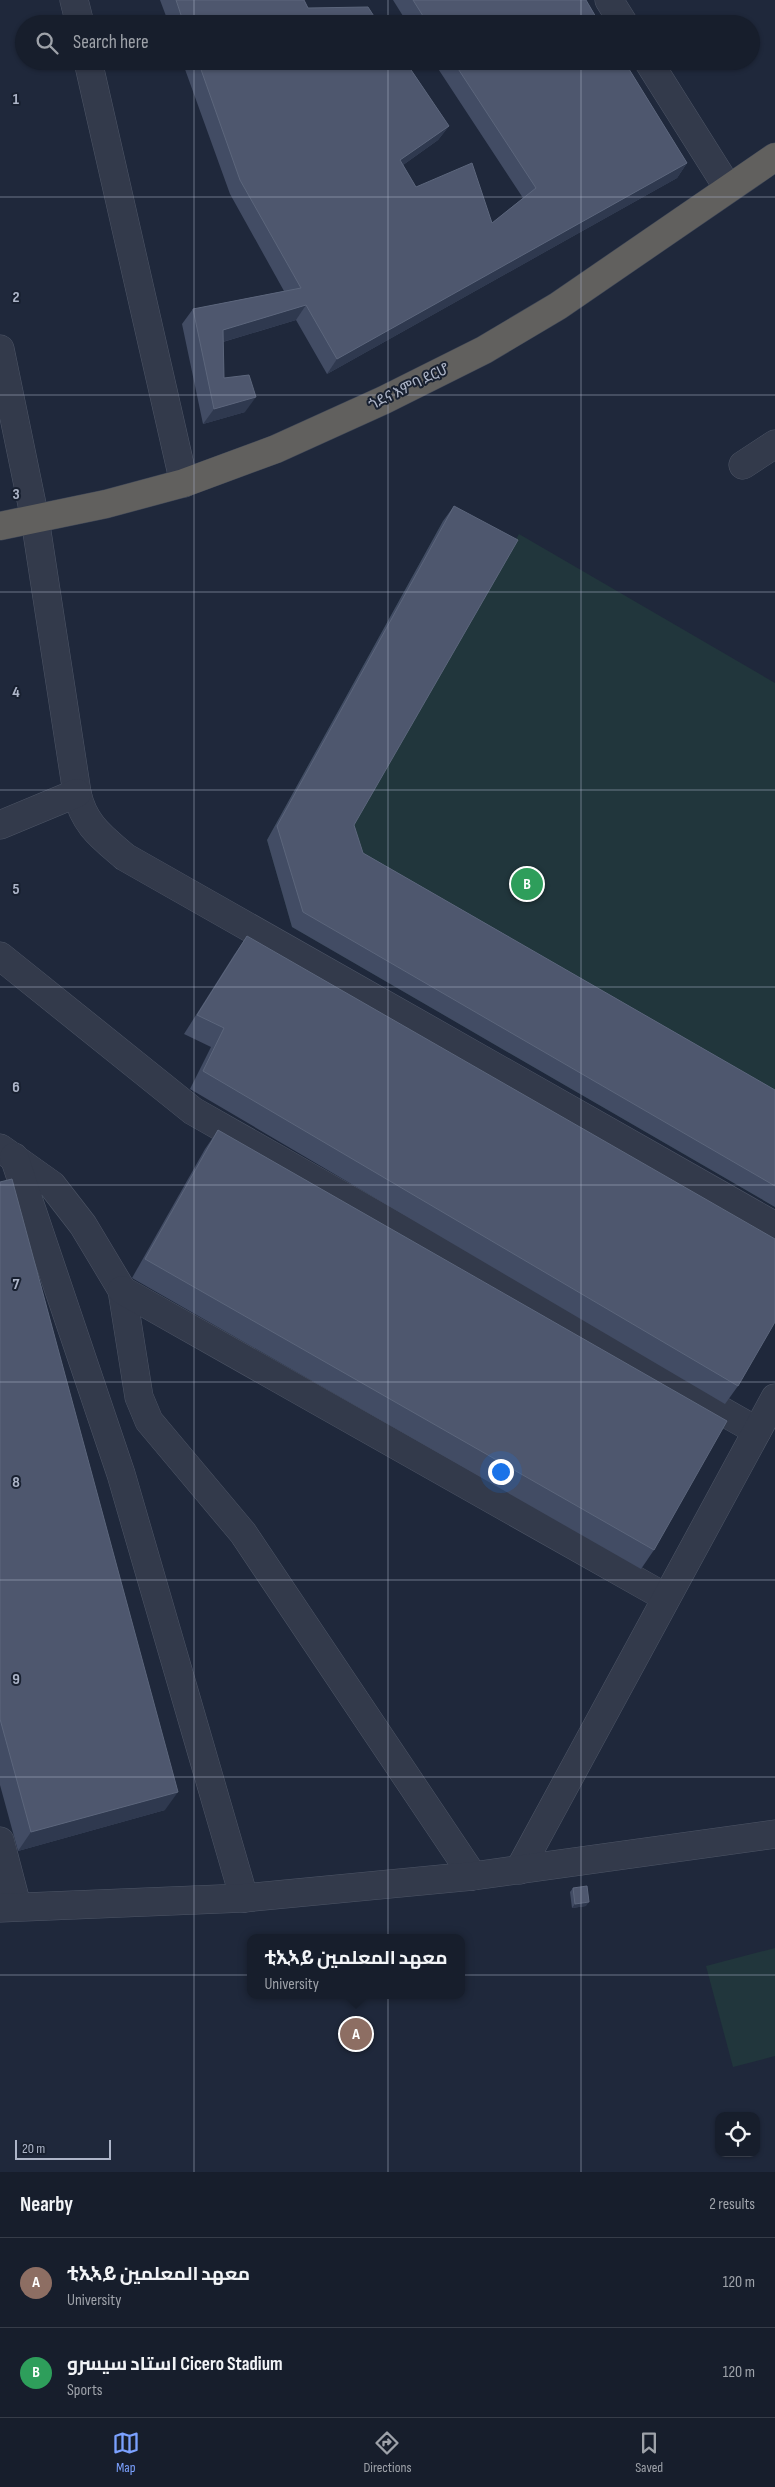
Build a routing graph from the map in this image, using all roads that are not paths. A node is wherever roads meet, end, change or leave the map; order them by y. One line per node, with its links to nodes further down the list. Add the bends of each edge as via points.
1 (74, 0): 3 (street)
2 (609, 0): 4 (street)
3 (78, 15)
4 (618, 15)
5 (90, 70): 12 (street)
6 (654, 70): 8 (street)
7 (775, 157): 8 (highway, ጎደና እምባ ደርሆ)
8 (728, 188): 12 (highway, ጎደና እምባ ደርሆ, via 558,306 484,350 276,449)
9 (0, 349): 13 (street)
10 (775, 444): 11 (street)
11 (743, 465)
12 (184, 483): 13 (highway, ጎደና እምባ ደርሆ)
13 (35, 519): 14 (highway, ጎደና እምባ ደርሆ); 15 (street)
14 (0, 526)
15 (77, 793): 16 (street); 19 (street, via 81,811 94,830 125,857)
16 (0, 825)
17 (0, 956): 22 (street, via 193,1111)
18 (7, 1153): 20 (street, via 52,1185 83,1225); 28 (street, via 121,1474)
19 (775, 1226)
20 (122, 1290): 23 (street); 27 (street, via 139,1397 148,1421 243,1533)
21 (775, 1398): 22 (street)
22 (757, 1430): 23 (street)
23 (666, 1597): 26 (street)
24 (775, 1834): 26 (street)
25 (0, 1841): 29 (street)
26 (519, 1870): 27 (street)
27 (473, 1876): 28 (street)
28 (244, 1898): 29 (street)
29 (8, 1907)

